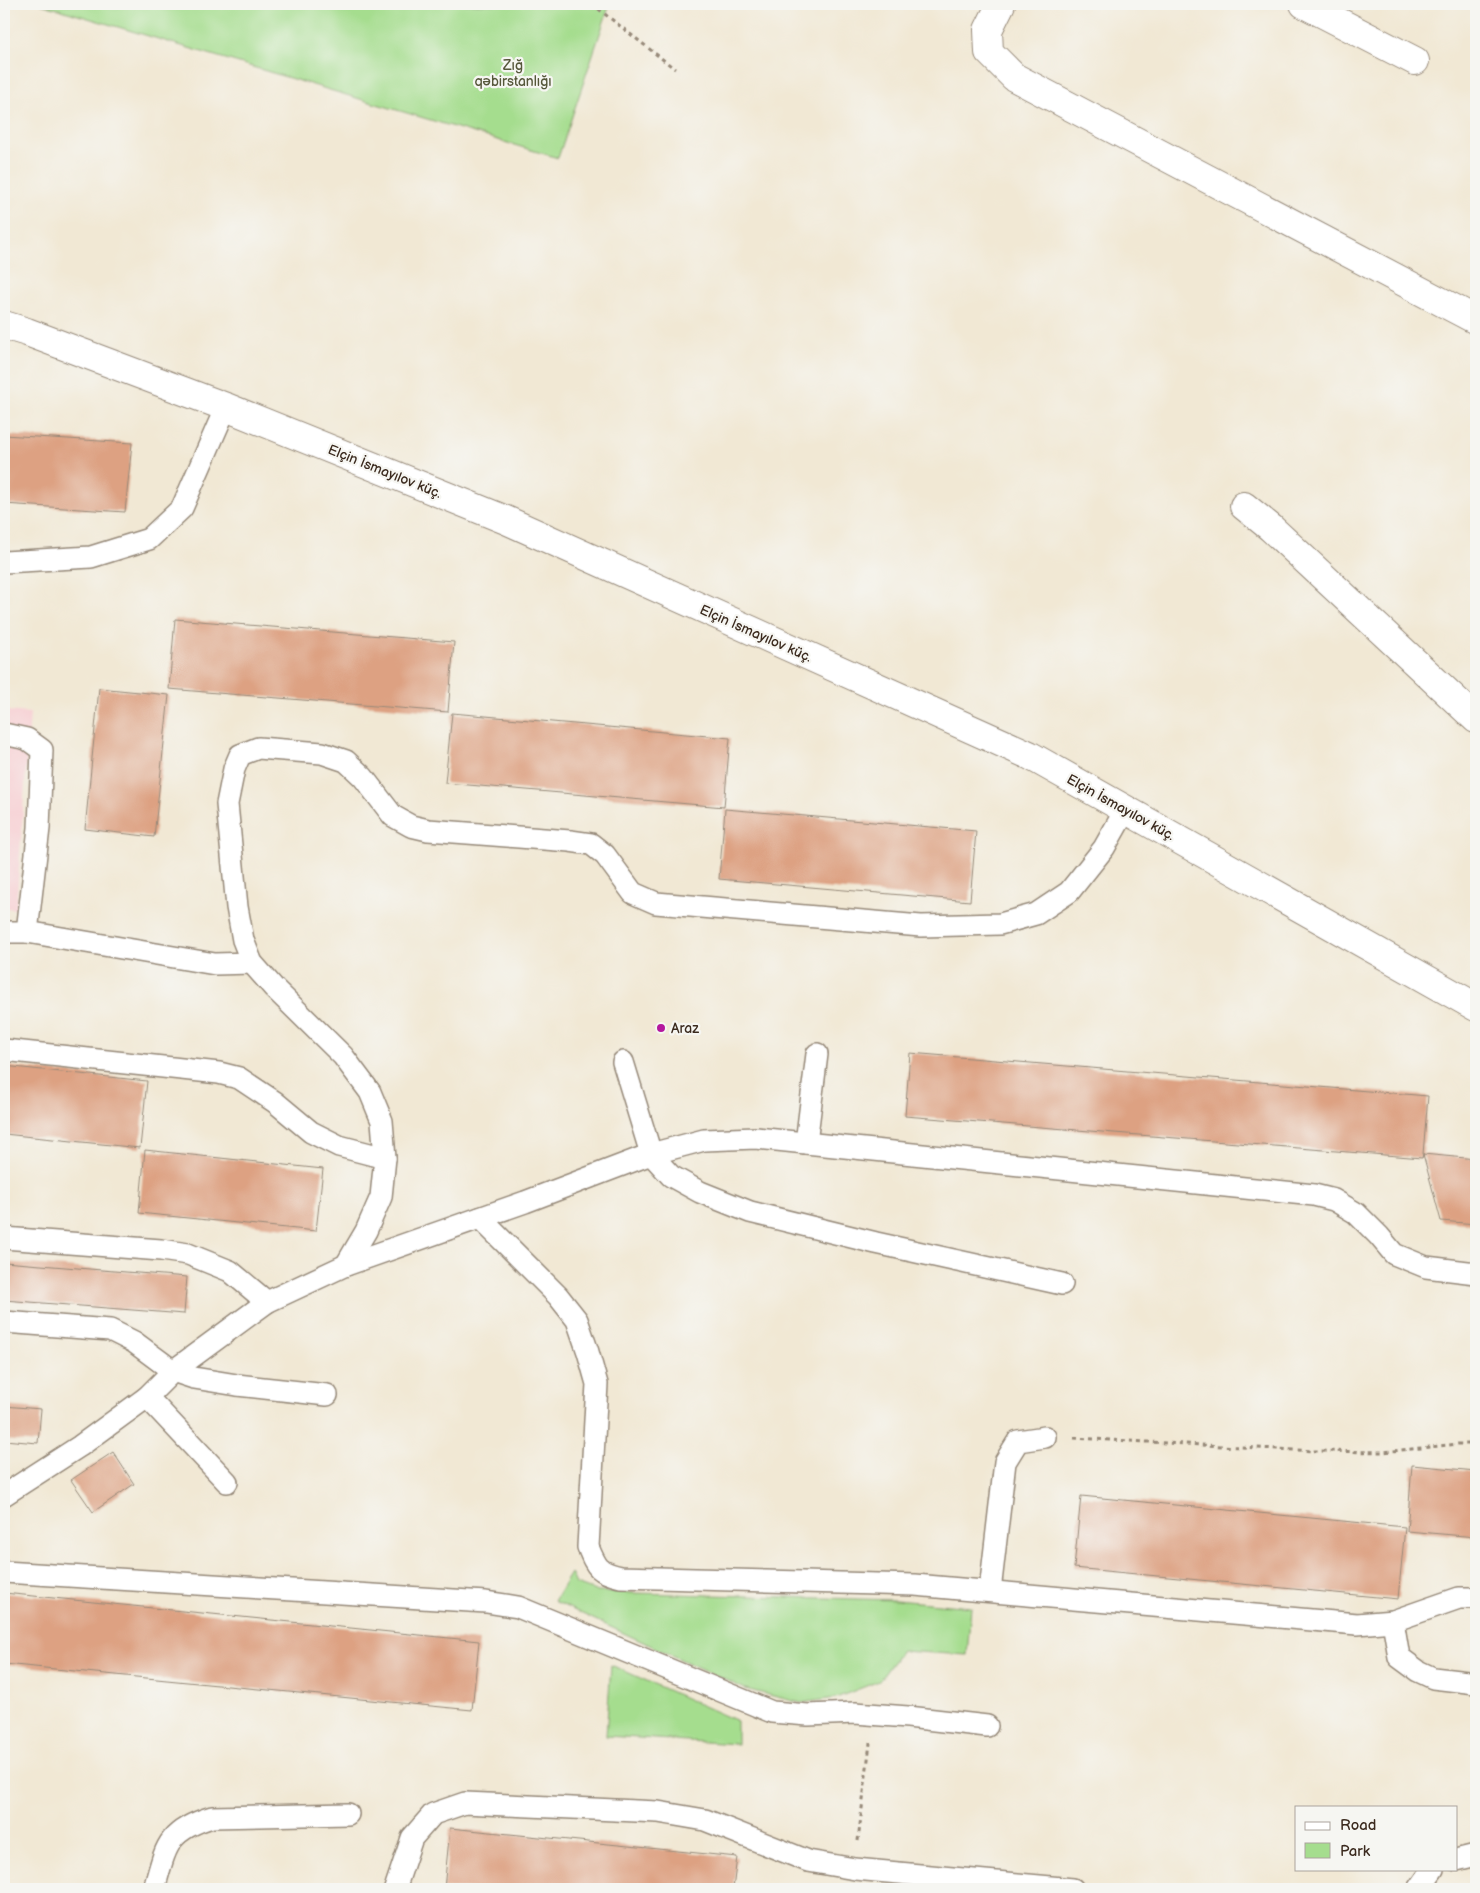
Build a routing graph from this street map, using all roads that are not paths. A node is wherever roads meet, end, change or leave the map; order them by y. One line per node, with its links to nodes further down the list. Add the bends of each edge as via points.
1 (1001, 4): 4 (street, via 988,30 989,52 1014,77)
2 (1304, 4): 3 (street)
3 (1415, 61)
4 (1476, 320)
5 (4, 325): 6 (street, Elçin İsmayılov küç.)
6 (226, 407): 8 (lane, via 182,508 149,539 92,557); 11 (street, Elçin İsmayılov küç., via 506,520 1020,752)
7 (1244, 506): 9 (street)
8 (4, 562)
9 (1476, 718)
10 (4, 734): 13 (lane, via 27,739 42,750 39,828)
11 (1126, 809): 14 (lane, via 1104,848 1069,892 1036,914 1000,924 921,926 656,903 633,893 605,855 591,844 411,826 393,816 363,777 346,761 322,753 258,748 240,755 227,804 237,907 243,940); 15 (street, Elçin İsmayılov küç.)
12 (4, 932): 13 (lane)
13 (27, 932): 14 (lane, via 215,964)
14 (252, 963): 21 (lane, via 343,1056 370,1092 382,1121)
15 (1476, 1008)
16 (4, 1050): 21 (lane, via 219,1073 239,1078 312,1132 339,1146)
17 (816, 1054): 19 (lane)
18 (623, 1062): 20 (lane)
19 (806, 1143): 20 (lane, via 756,1138 704,1140); 25 (lane, via 1314,1195 1334,1200 1356,1213 1394,1254 1426,1266)
20 (650, 1154): 22 (lane); 26 (lane, via 671,1176 700,1192 750,1212)
21 (385, 1158): 24 (lane, via 381,1197)
22 (480, 1218): 24 (lane); 36 (lane, via 558,1296 577,1320 597,1384 588,1548 604,1573 621,1577 915,1585)
23 (4, 1238): 27 (lane, via 188,1254 230,1271)
24 (346, 1264): 27 (lane)
25 (1476, 1273)
26 (1062, 1284)
27 (267, 1302): 29 (lane)
28 (4, 1322): 29 (lane, via 110,1330 134,1342)
29 (173, 1371): 30 (lane, via 237,1385); 31 (lane)
30 (327, 1395)
31 (147, 1397): 33 (lane); 34 (lane, via 80,1446)
32 (1045, 1437): 36 (lane, via 1018,1441 1004,1462)
33 (227, 1482)
34 (9, 1484)
35 (4, 1572): 40 (lane, via 486,1602 518,1607 772,1712 808,1715 855,1713)
36 (990, 1591): 38 (lane, via 1357,1624)
37 (1476, 1598): 38 (lane, via 1459,1598)
38 (1393, 1621): 39 (lane, via 1399,1657 1433,1678)
39 (1476, 1684)
40 (987, 1726)
41 (348, 1814): 45 (lane, via 212,1818 191,1824 172,1838 164,1853)
42 (1476, 1856): 43 (lane)
43 (1458, 1860)
44 (1432, 1870): 48 (lane)
45 (154, 1889)
46 (395, 1889): 47 (lane, via 412,1838 432,1814 465,1803 688,1816 808,1861 855,1869)
47 (1073, 1889)
48 (1420, 1889)

